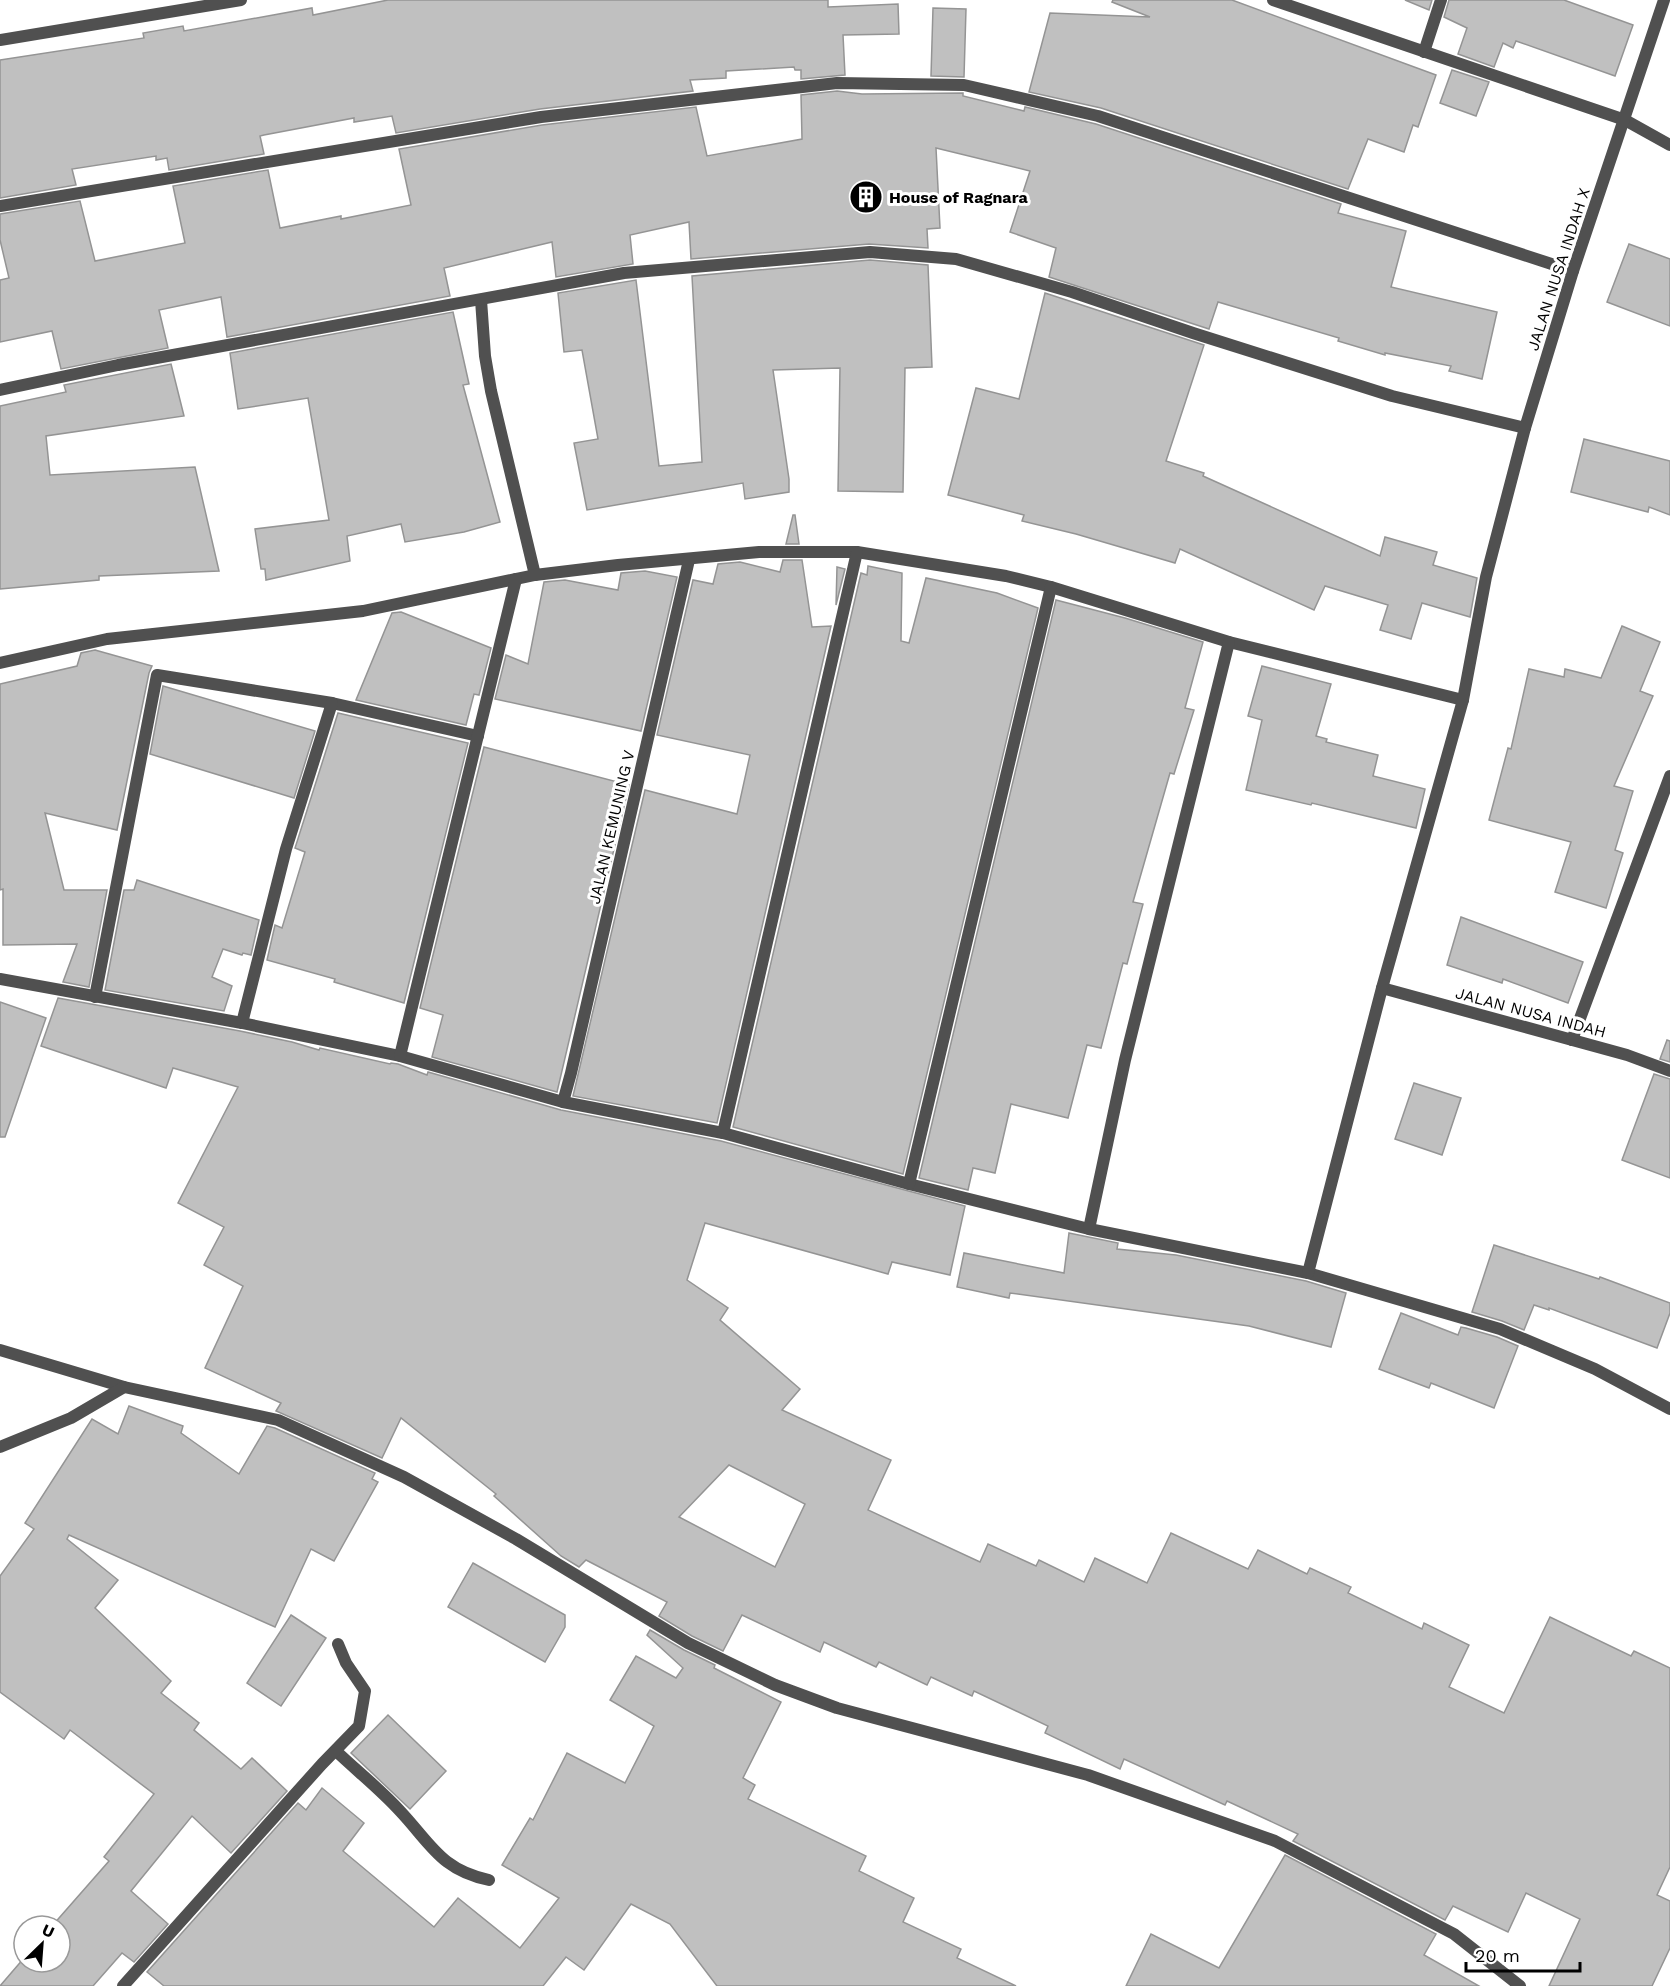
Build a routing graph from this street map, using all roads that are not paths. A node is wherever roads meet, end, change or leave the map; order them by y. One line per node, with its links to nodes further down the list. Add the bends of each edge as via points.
1 (241, 0): 5 (street)
2 (1273, 0): 7 (street)
3 (1441, 0): 7 (street)
4 (1664, 0): 8 (street, JALAN NUSA INDAH X)
5 (213, 2): 6 (street)
6 (0, 40)
7 (1424, 52): 8 (street)
8 (1625, 120): 9 (street); 11 (street, JALAN NUSA INDAH X)
9 (1670, 145)
10 (0, 206): 11 (street, via 542,117 837,83 964,85 1098,116)
11 (1573, 271): 14 (street, JALAN NUSA INDAH X)
12 (481, 300): 13 (street); 14 (street, via 624,273 766,260 870,252 956,259 1072,292 1392,396); 17 (street, via 491,391)
13 (0, 390)
14 (1525, 428): 22 (street, JALAN NUSA INDAH X, via 1486,577)
15 (857, 552): 16 (street, via 759,552); 19 (street); 34 (street)
16 (689, 560): 17 (street); 33 (street, JALAN KEMUNING V)
17 (535, 575): 18 (street)
18 (516, 579): 21 (street, via 363,610 107,639); 24 (street)
19 (1052, 587): 20 (street); 35 (street)
20 (1229, 642): 22 (street); 36 (street, via 1125,1060)
21 (0, 663)
22 (1463, 700): 27 (street, JALAN NUSA INDAH X)
23 (332, 703): 24 (street); 28 (street, via 157,675); 29 (street, via 286,849)
24 (478, 736): 31 (street)
25 (1670, 776): 30 (street)
26 (0, 979): 28 (street)
27 (1383, 988): 30 (street, JALAN NUSA INDAH); 37 (street, JALAN NUSA INDAH X)
28 (95, 997): 29 (street)
29 (242, 1023): 31 (street)
30 (1572, 1040): 32 (street, JALAN NUSA INDAH)
31 (400, 1056): 33 (street)
32 (1670, 1071)
33 (563, 1101): 34 (street)
34 (723, 1133): 35 (street)
35 (909, 1184): 36 (street)
36 (1089, 1229): 37 (street)
37 (1308, 1273): 40 (street, via 1500,1329 1595,1369)
38 (0, 1350): 39 (street)
39 (124, 1387): 41 (street, via 71,1418); 46 (street, via 278,1420 404,1477 688,1643 775,1685 837,1708 1088,1775 1275,1841 1454,1934)
40 (1670, 1409)
41 (0, 1447)
42 (338, 1644): 43 (street, via 346,1664 365,1691 358,1726)
43 (336, 1751): 44 (street, via 400,1811 438,1856 468,1875); 45 (street)
44 (489, 1880)
45 (123, 1986)
46 (1520, 1986)

